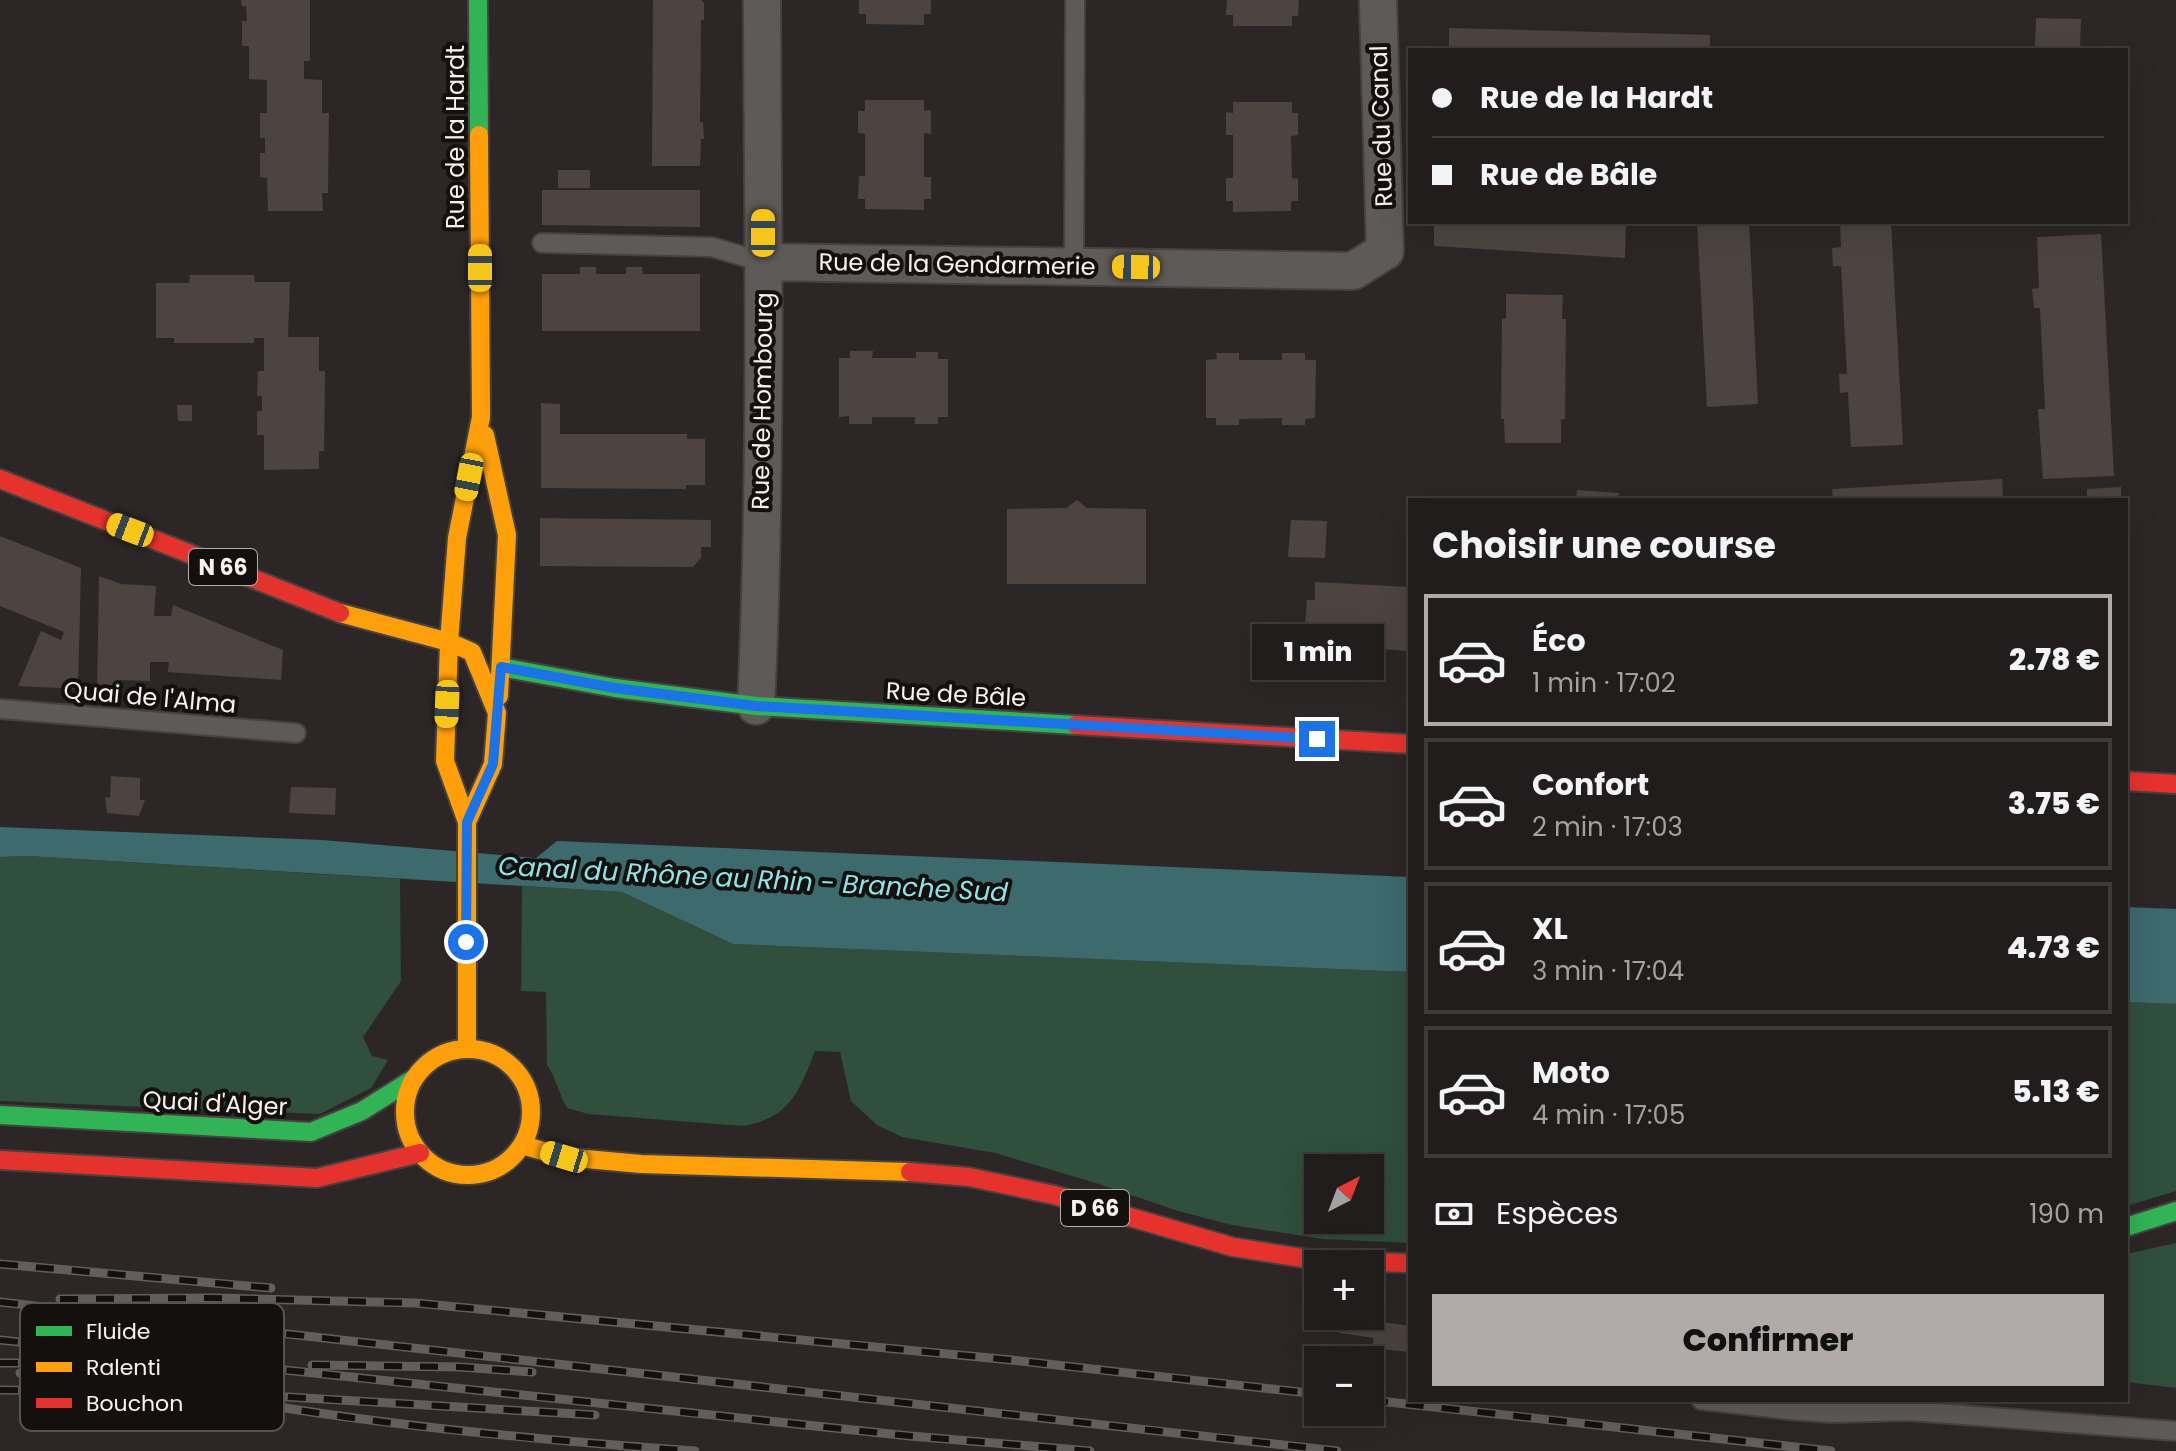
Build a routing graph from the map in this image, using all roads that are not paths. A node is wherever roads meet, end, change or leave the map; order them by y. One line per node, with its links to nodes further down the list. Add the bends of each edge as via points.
1 (478, 0): 9 (main road, Rue de la Hardt)
2 (762, 0): 7 (street, Rue de Hombourg)
3 (1075, 0): 8 (lane)
4 (1378, 0): 6 (street, Rue du Canal)
5 (542, 243): 7 (lane, via 712,247)
6 (1385, 251): 8 (street, Rue de la Gendarmerie, via 1353,271)
7 (763, 262): 8 (street, Rue de la Gendarmerie); 13 (street, Rue de Hombourg)
8 (1074, 265)
9 (481, 417): 11 (main road, Rue de la Hardt, via 457,538); 12 (main road, Rue de la Hardt, via 507,535)
10 (0, 479): 11 (main road, N 66, via 337,612)
11 (449, 642): 15 (main road, Rue de la Hardt, via 472,652); 20 (main road, Rue de la Hardt, via 445,761)
12 (501, 667): 13 (main road, Rue de Bâle); 15 (main road, Rue de la Hardt)
13 (756, 706): 17 (main road, Rue de Bâle)
14 (0, 709): 16 (lane, Quai de l'Alma)
15 (497, 713): 20 (main road, Rue de la Hardt, via 493,764)
16 (296, 733)
17 (1408, 744)
18 (2128, 781): 19 (main road)
19 (2176, 784)
20 (467, 822): 21 (main road)
21 (467, 1049): 22 (main road, via 443,1054); 24 (main road, via 500,1058 526,1087 531,1106)
22 (413, 1079): 23 (main road, Quai d'Alger, via 362,1111 311,1132); 25 (main road, via 405,1117)
23 (0, 1115)
24 (522, 1145): 25 (main road, via 492,1170 473,1175 435,1166); 29 (main road, D 66, via 564,1157 641,1164 969,1177 1054,1195 1233,1247 1321,1261)
25 (420, 1153): 26 (main road, via 317,1178)
26 (0, 1160)
27 (2176, 1211): 28 (main road)
28 (2128, 1226)
29 (1408, 1263)
30 (1719, 1402): 31 (lane)
31 (2176, 1431)

